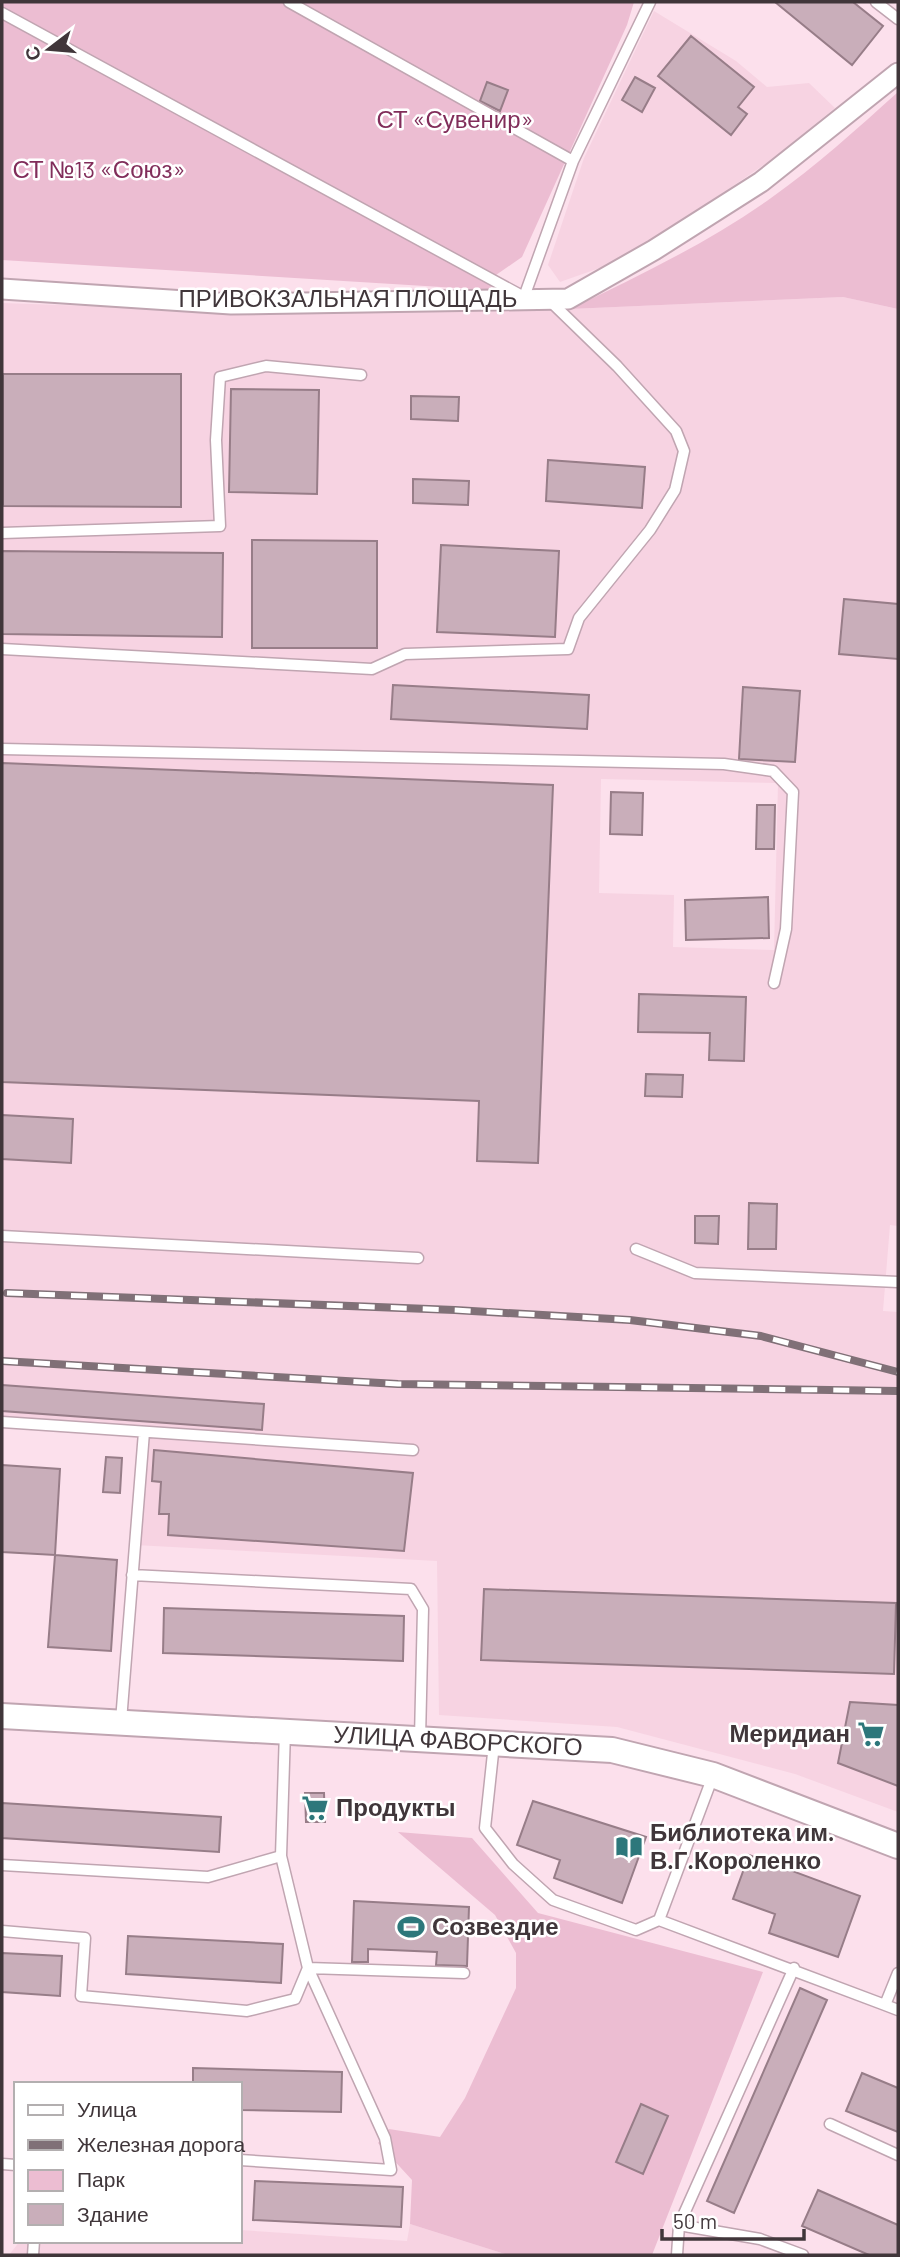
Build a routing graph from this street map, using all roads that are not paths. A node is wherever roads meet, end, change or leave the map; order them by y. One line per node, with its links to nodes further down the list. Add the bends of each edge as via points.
1 (289, 2): 7 (lane)
2 (650, 2): 7 (lane)
3 (876, 2): 5 (lane)
4 (2, 13): 9 (lane)
5 (898, 19)
6 (898, 73): 10 (street, ПРИВОКЗАЛЬНАЯ ПЛОЩАДЬ, via 761,182 568,299)
7 (573, 161): 9 (lane)
8 (2, 289): 9 (street, ПРИВОКЗАЛЬНАЯ ПЛОЩАДЬ, via 231,304)
9 (524, 297): 10 (street, ПРИВОКЗАЛЬНАЯ ПЛОЩАДЬ)
10 (547, 298): 13 (lane, via 677,431 684,451 675,490 650,530 579,618 568,649 405,654 372,669)
11 (361, 375): 12 (lane, via 266,366 220,377 216,440 220,526)
12 (2, 533)
13 (2, 649)
14 (2, 749): 15 (lane, via 724,764 773,771 793,792 786,929)
15 (774, 982)
16 (2, 1237): 18 (lane)
17 (636, 1249): 19 (lane, via 695,1273)
18 (418, 1258)
19 (898, 1282)
20 (2, 1422): 21 (lane)
21 (144, 1432): 22 (lane); 23 (lane)
22 (413, 1450)
23 (132, 1575): 25 (lane); 27 (lane, via 411,1589 423,1609)
24 (2, 1716): 25 (street, УЛИЦА ФАВОРСКОГО)
25 (121, 1721): 26 (street, УЛИЦА ФАВОРСКОГО)
26 (285, 1731): 27 (street, УЛИЦА ФАВОРСКОГО); 31 (lane)
27 (420, 1738): 28 (street, УЛИЦА ФАВОРСКОГО)
28 (494, 1741): 29 (street, УЛИЦА ФАВОРСКОГО, via 612,1750); 33 (lane, via 485,1828 513,1864 553,1900 636,1930)
29 (713, 1775): 30 (street, УЛИЦА ФАВОРСКОГО); 33 (lane)
30 (898, 1846)
31 (281, 1856): 32 (lane, via 208,1877); 35 (lane)
32 (2, 1865)
33 (659, 1920): 36 (lane)
34 (2, 1931): 35 (lane, via 85,1938 81,1997 247,2011 295,1999)
35 (308, 1968): 37 (lane); 43 (lane, via 386,2138 391,2170)
36 (794, 1968): 39 (lane); 44 (lane)
37 (464, 1973)
38 (898, 1973): 39 (lane)
39 (885, 2005): 40 (lane)
40 (898, 2010)
41 (830, 2124): 42 (lane)
42 (898, 2155)
43 (242, 2160)
44 (679, 2225): 45 (lane); 46 (lane, via 760,2239)
45 (677, 2255)
46 (803, 2255)

